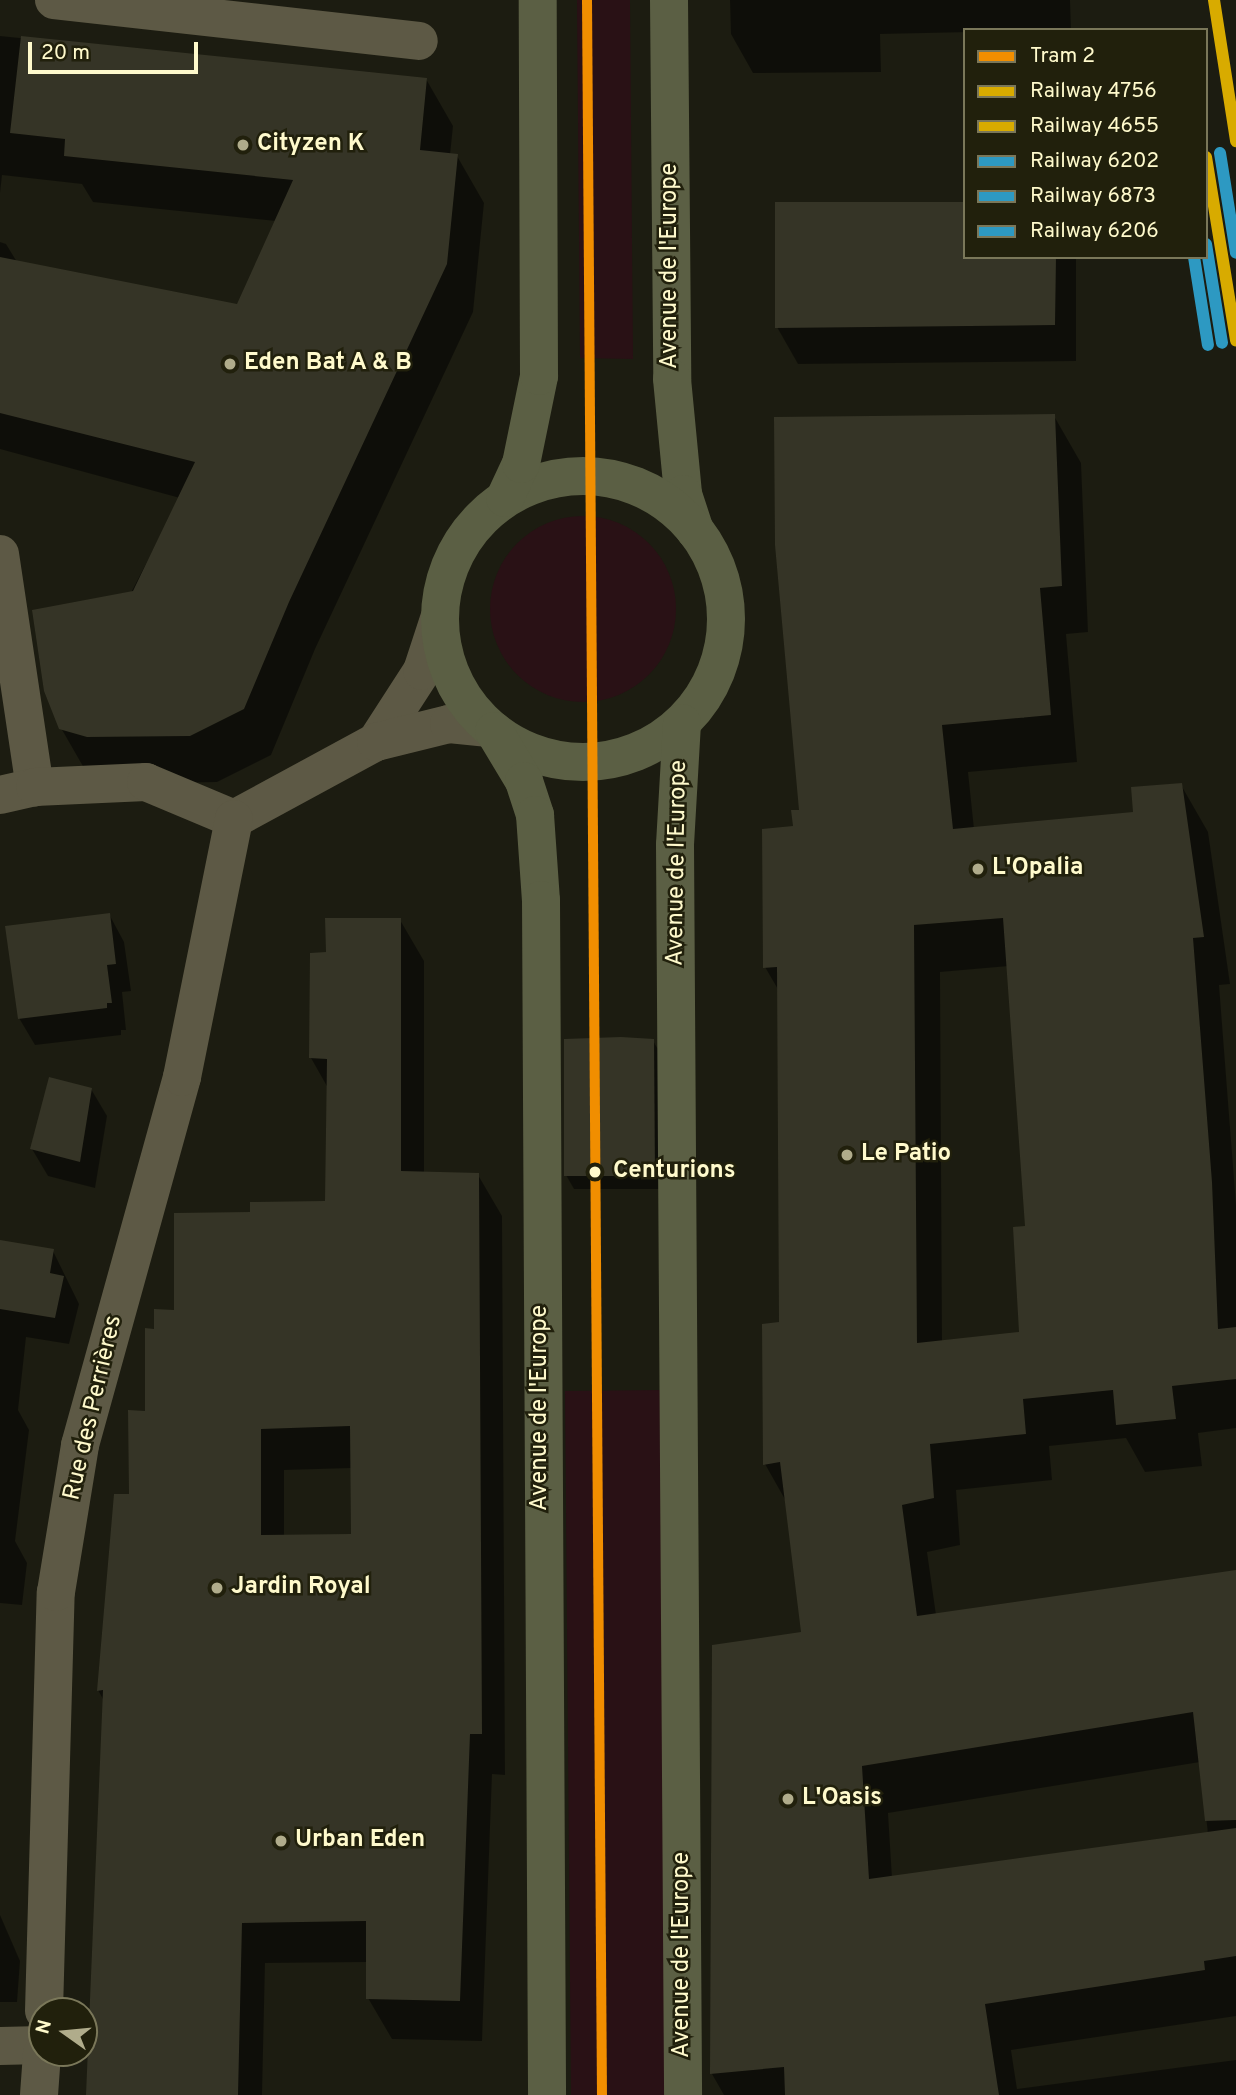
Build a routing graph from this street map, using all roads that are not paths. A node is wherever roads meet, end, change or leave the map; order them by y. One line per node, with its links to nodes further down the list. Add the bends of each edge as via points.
1 (54, 0): 4 (street)
2 (538, 0): 5 (main road, via 539,376 521,464)
3 (669, 0): 6 (main road, Avenue de l'Europe, via 672,379 683,494)
4 (419, 41)
5 (505, 498): 6 (main road, via 547,479 593,475 619,479 661,498); 8 (main road, via 470,530 447,572)
6 (695, 530): 9 (main road, via 717,567 726,608 723,650 707,690)
7 (0, 554): 12 (street)
8 (439, 620): 10 (main road, Avenue de l'Europe, via 453,679); 11 (street, via 422,671)
9 (682, 723): 10 (main road, via 653,744 591,762 556,760 523,750); 20 (main road, Avenue de l'Europe, via 675,859)
10 (491, 730): 11 (street, via 449,724); 19 (main road, Avenue de l'Europe, via 524,781 535,816 541,900)
11 (376, 742): 13 (street)
12 (17, 791): 13 (street, via 146,782)
13 (233, 819): 14 (street, Rue des Perrières, via 182,1077 80,1445 57,1592)
14 (44, 1997)
15 (28, 2045): 16 (street)
16 (0, 2046)
17 (41, 2067): 18 (street)
18 (39, 2095)
19 (547, 2095)
20 (683, 2095)

